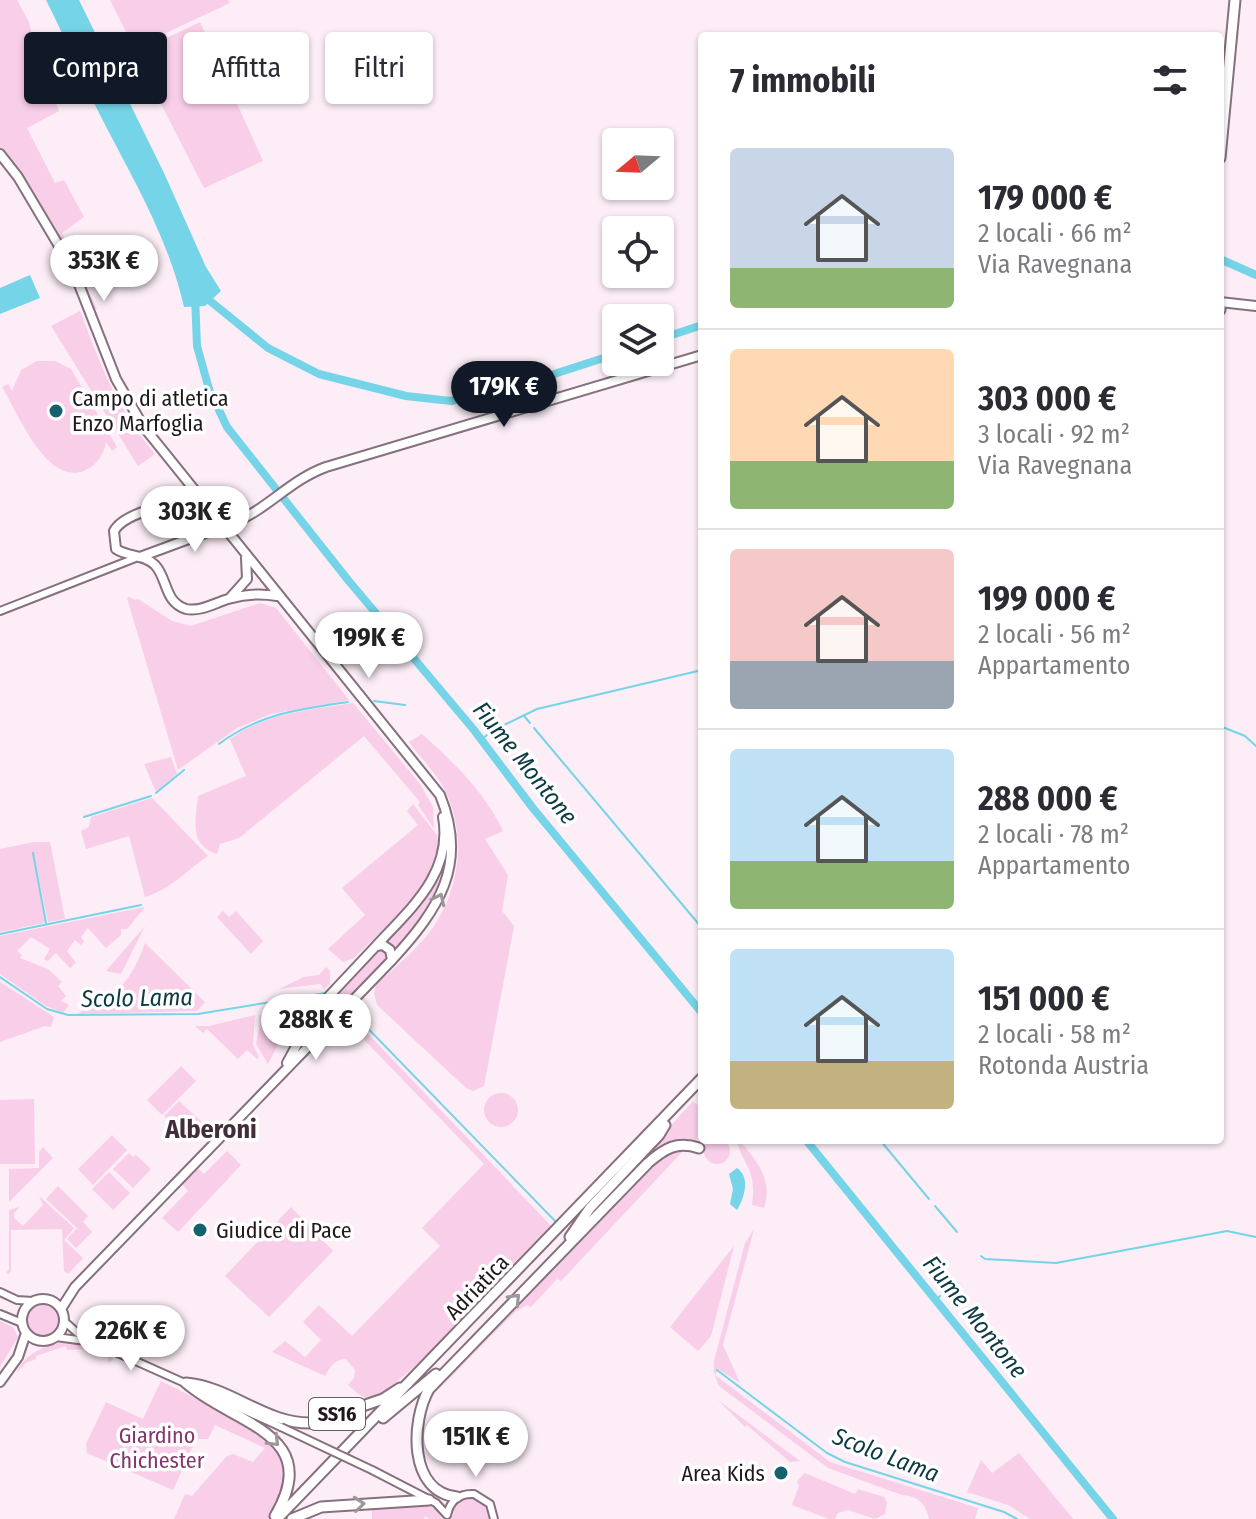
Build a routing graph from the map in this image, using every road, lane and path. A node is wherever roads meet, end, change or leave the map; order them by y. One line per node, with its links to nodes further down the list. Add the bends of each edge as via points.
1 (1234, 2): 2 (highway); 3 (highway)
2 (1224, 76)
3 (1224, 113)
4 (0, 154): 8 (main road, via 78,282 125,397)
5 (1224, 306): 6 (main road)
6 (1256, 306)
7 (698, 356): 13 (main road, bridge, via 310,473 261,510)
8 (180, 473): 9 (main road); 11 (main road, via 181,487)
9 (195, 492): 10 (main road); 11 (main road); 12 (main road)
10 (187, 501): 11 (main road); 12 (main road)
11 (173, 502): 14 (main road, via 121,522 114,531)
12 (205, 504): 15 (main road)
13 (165, 547): 16 (main road); 17 (main road)
14 (116, 549): 16 (main road); 18 (street, via 111,563)
15 (245, 555): 19 (main road); 20 (main road)
16 (140, 557): 17 (main road); 18 (street)
17 (159, 571): 23 (main road, via 169,595 186,608 201,609)
18 (98, 573): 24 (street)
19 (263, 578): 20 (main road); 21 (main road); 22 (main road)
20 (247, 579): 23 (main road)
21 (258, 594): 22 (main road); 23 (main road)
22 (278, 596): 25 (main road)
23 (229, 599)
24 (0, 611)
25 (433, 786): 26 (main road, via 446,838 439,869); 27 (main road, one-way to 25, via 430,915 449,869 450,824)
26 (376, 946): 27 (main road, via 388,947); 28 (main road)
27 (392, 960): 29 (main road)
28 (315, 1011): 29 (main road, via 324,1023); 30 (main road)
29 (334, 1020): 30 (main road)
30 (275, 1081): 39 (main road)
31 (698, 1083): 33 (highway, Adriatica / SS16)
32 (698, 1089): 33 (highway, Adriatica / SS16)
33 (680, 1104): 34 (highway, Adriatica / SS16); 36 (highway, Adriatica / SS16)
34 (665, 1125): 36 (highway, Adriatica / SS16); 38 (highway, via 590,1208)
35 (699, 1148): 38 (highway, via 680,1144 659,1153)
36 (566, 1223): 37 (highway, Adriatica / SS16)
37 (553, 1236): 47 (highway, Adriatica / SS16); 56 (highway, Adriatica / SS16)
38 (554, 1259): 52 (highway, one-way to 38)
39 (75, 1287): 41 (main road); 43 (main road)
40 (0, 1292): 42 (street)
41 (50, 1300): 42 (main road); 43 (main road)
42 (33, 1301): 46 (main road, via 23,1312)
43 (61, 1309): 45 (main road)
44 (0, 1314): 46 (street)
45 (64, 1321): 49 (main road); 50 (street)
46 (22, 1323): 48 (main road)
47 (465, 1325): 55 (highway, SS16, via 397,1390 313,1423 287,1422); 60 (highway, Adriatica / SS16)
48 (26, 1333): 51 (main road); 53 (main road)
49 (56, 1337): 50 (street); 51 (main road)
50 (85, 1339): 55 (street)
51 (42, 1341): 53 (main road)
52 (461, 1355): 56 (highway); 58 (highway, via 429,1389 416,1425 427,1479)
53 (18, 1357): 54 (main road)
54 (0, 1382)
55 (186, 1383): 57 (street, bridge); 60 (highway, SS16, one-way to 60, via 280,1445 289,1474)
56 (378, 1423): 61 (highway, Adriatica / SS16)
57 (425, 1497): 58 (street); 59 (street); 62 (highway, one-way to 57, via 321,1507)
58 (455, 1500): 59 (street); 63 (street, via 480,1496 490,1504)
59 (447, 1517)
60 (275, 1519)
61 (284, 1519)
62 (292, 1519)
63 (494, 1519)

